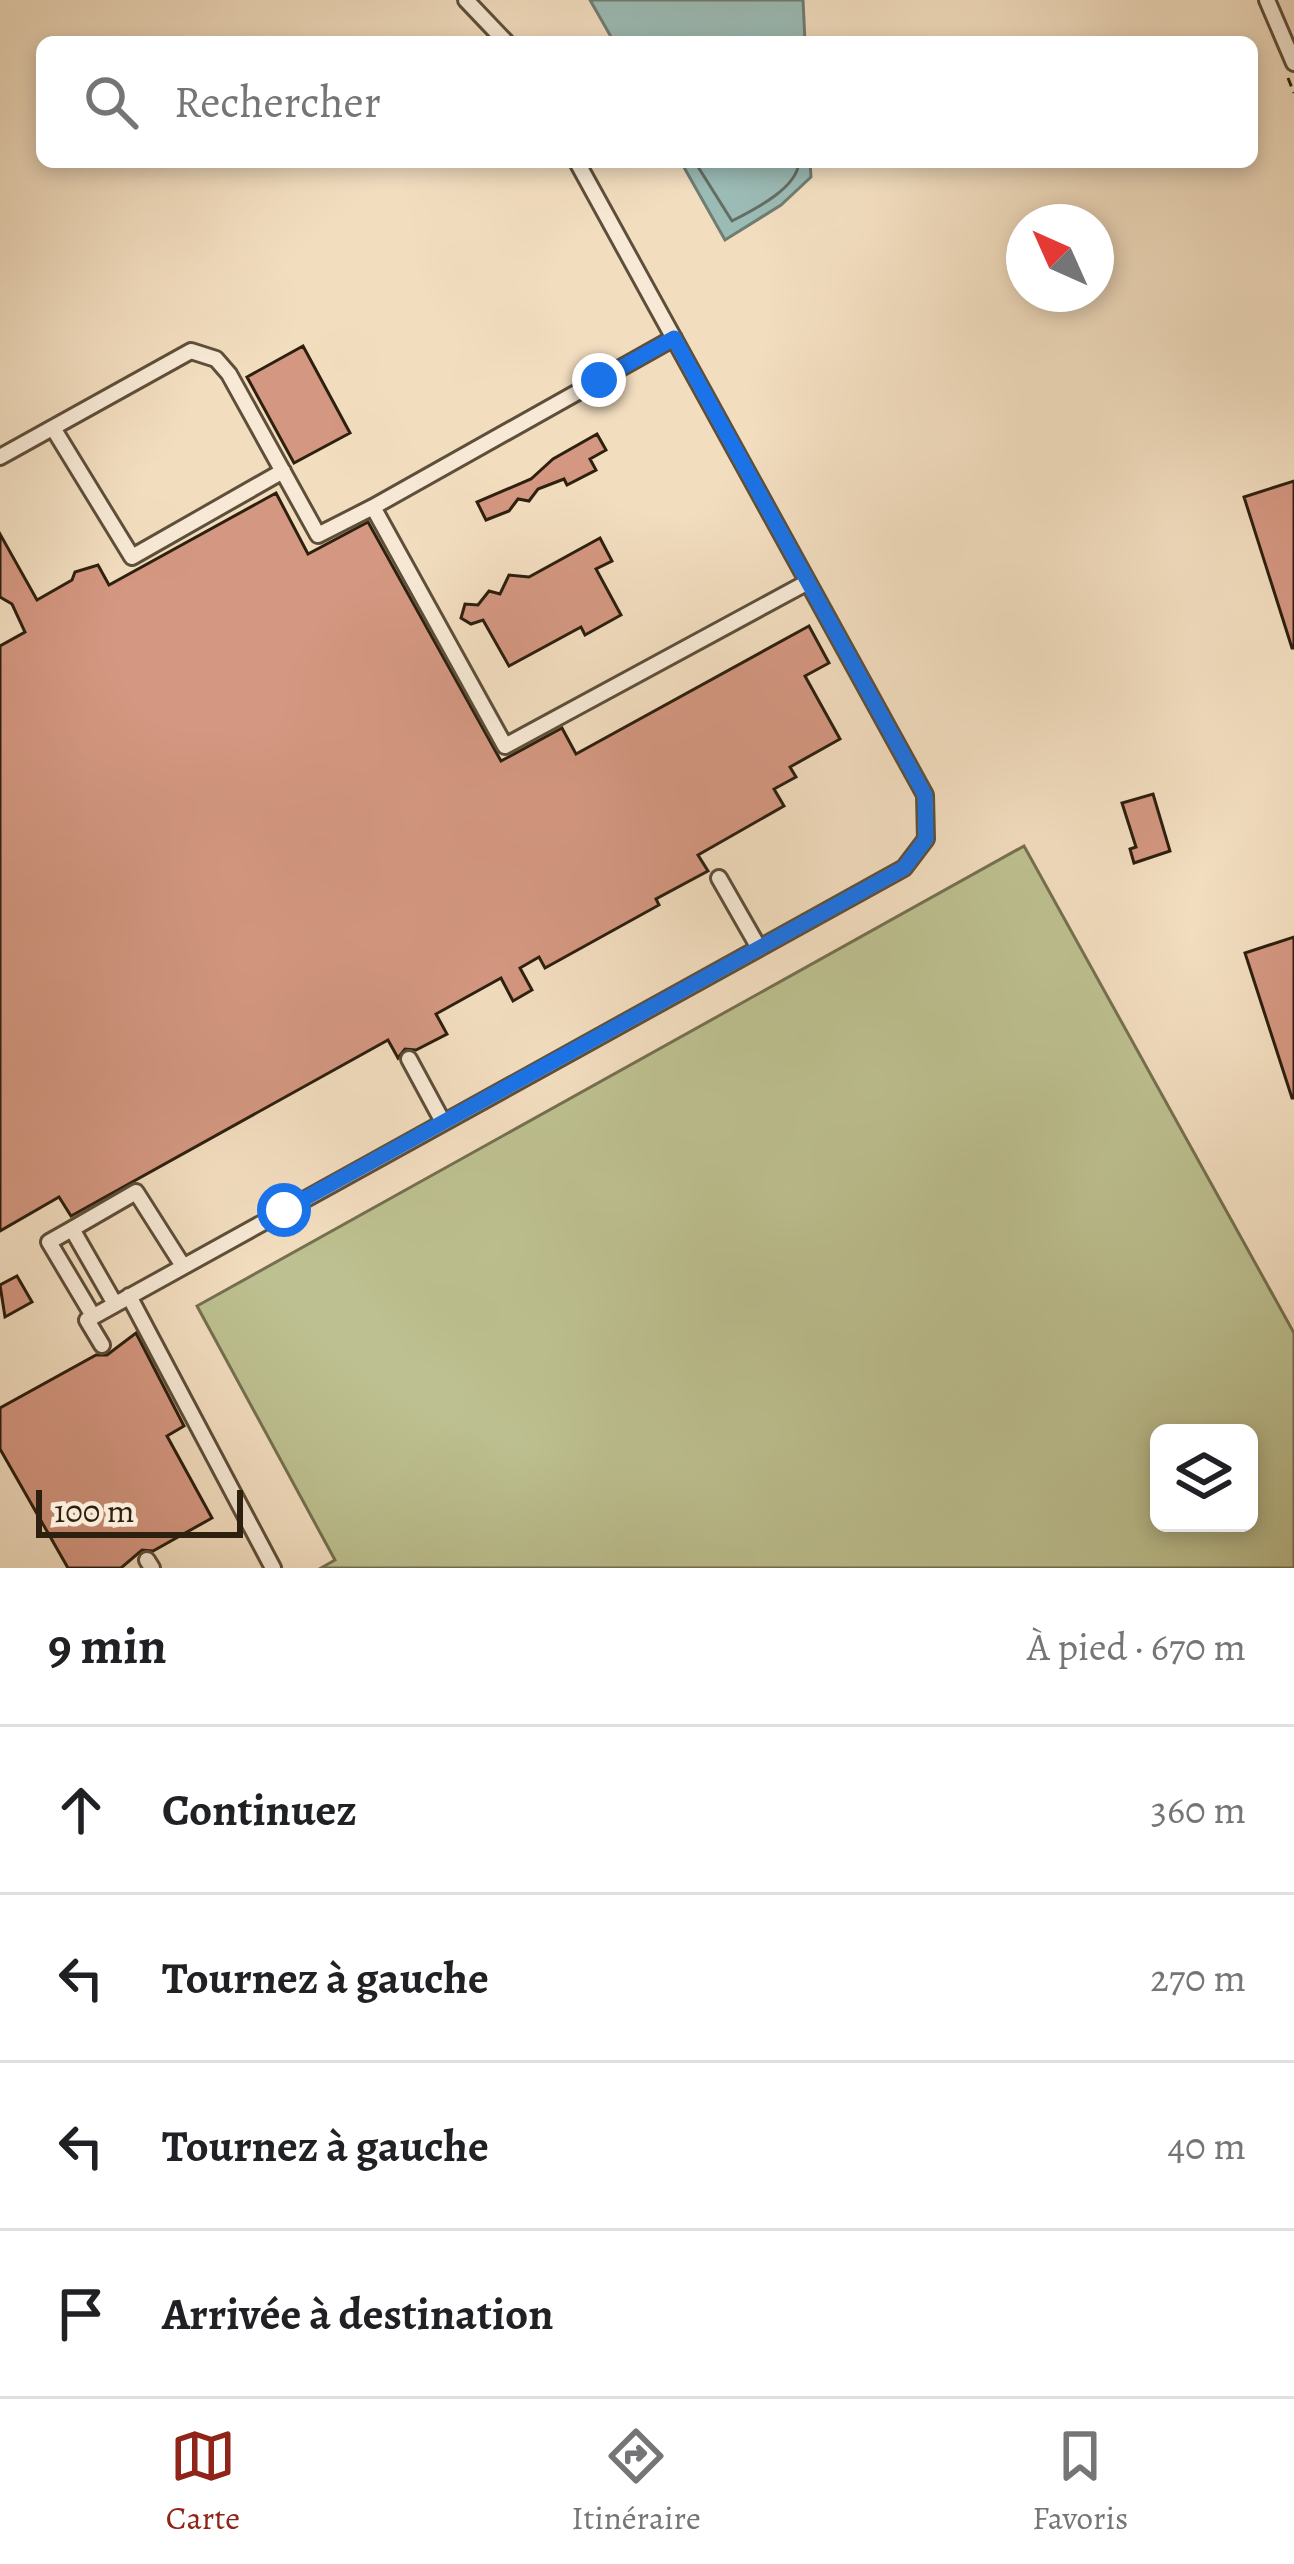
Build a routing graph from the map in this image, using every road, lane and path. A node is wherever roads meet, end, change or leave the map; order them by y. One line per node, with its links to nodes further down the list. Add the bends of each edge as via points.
1 (466, 0): 3 (street)
2 (1267, 0): 4 (street)
3 (500, 36)
4 (1294, 63)
5 (580, 168): 6 (street)
6 (674, 338): 10 (street); 11 (street)
7 (53, 428): 8 (street); 9 (street, via 191,351 202,353 229,374); 9 (street, via 132,557)
8 (0, 457)
9 (283, 471): 10 (street, via 318,535)
10 (373, 506): 11 (street, via 505,746)
11 (808, 581): 13 (street, via 925,795 929,824 904,868)
12 (719, 878): 13 (street)
13 (759, 947): 15 (street)
14 (409, 1059): 15 (street)
15 (443, 1122): 17 (street)
16 (72, 1229): 17 (street, via 136,1192); 18 (street); 19 (street, via 49,1242)
17 (183, 1265): 18 (street)
18 (122, 1300): 19 (street); 21 (street)
19 (94, 1316): 20 (street, via 87,1320)
20 (102, 1345)
21 (273, 1568)

